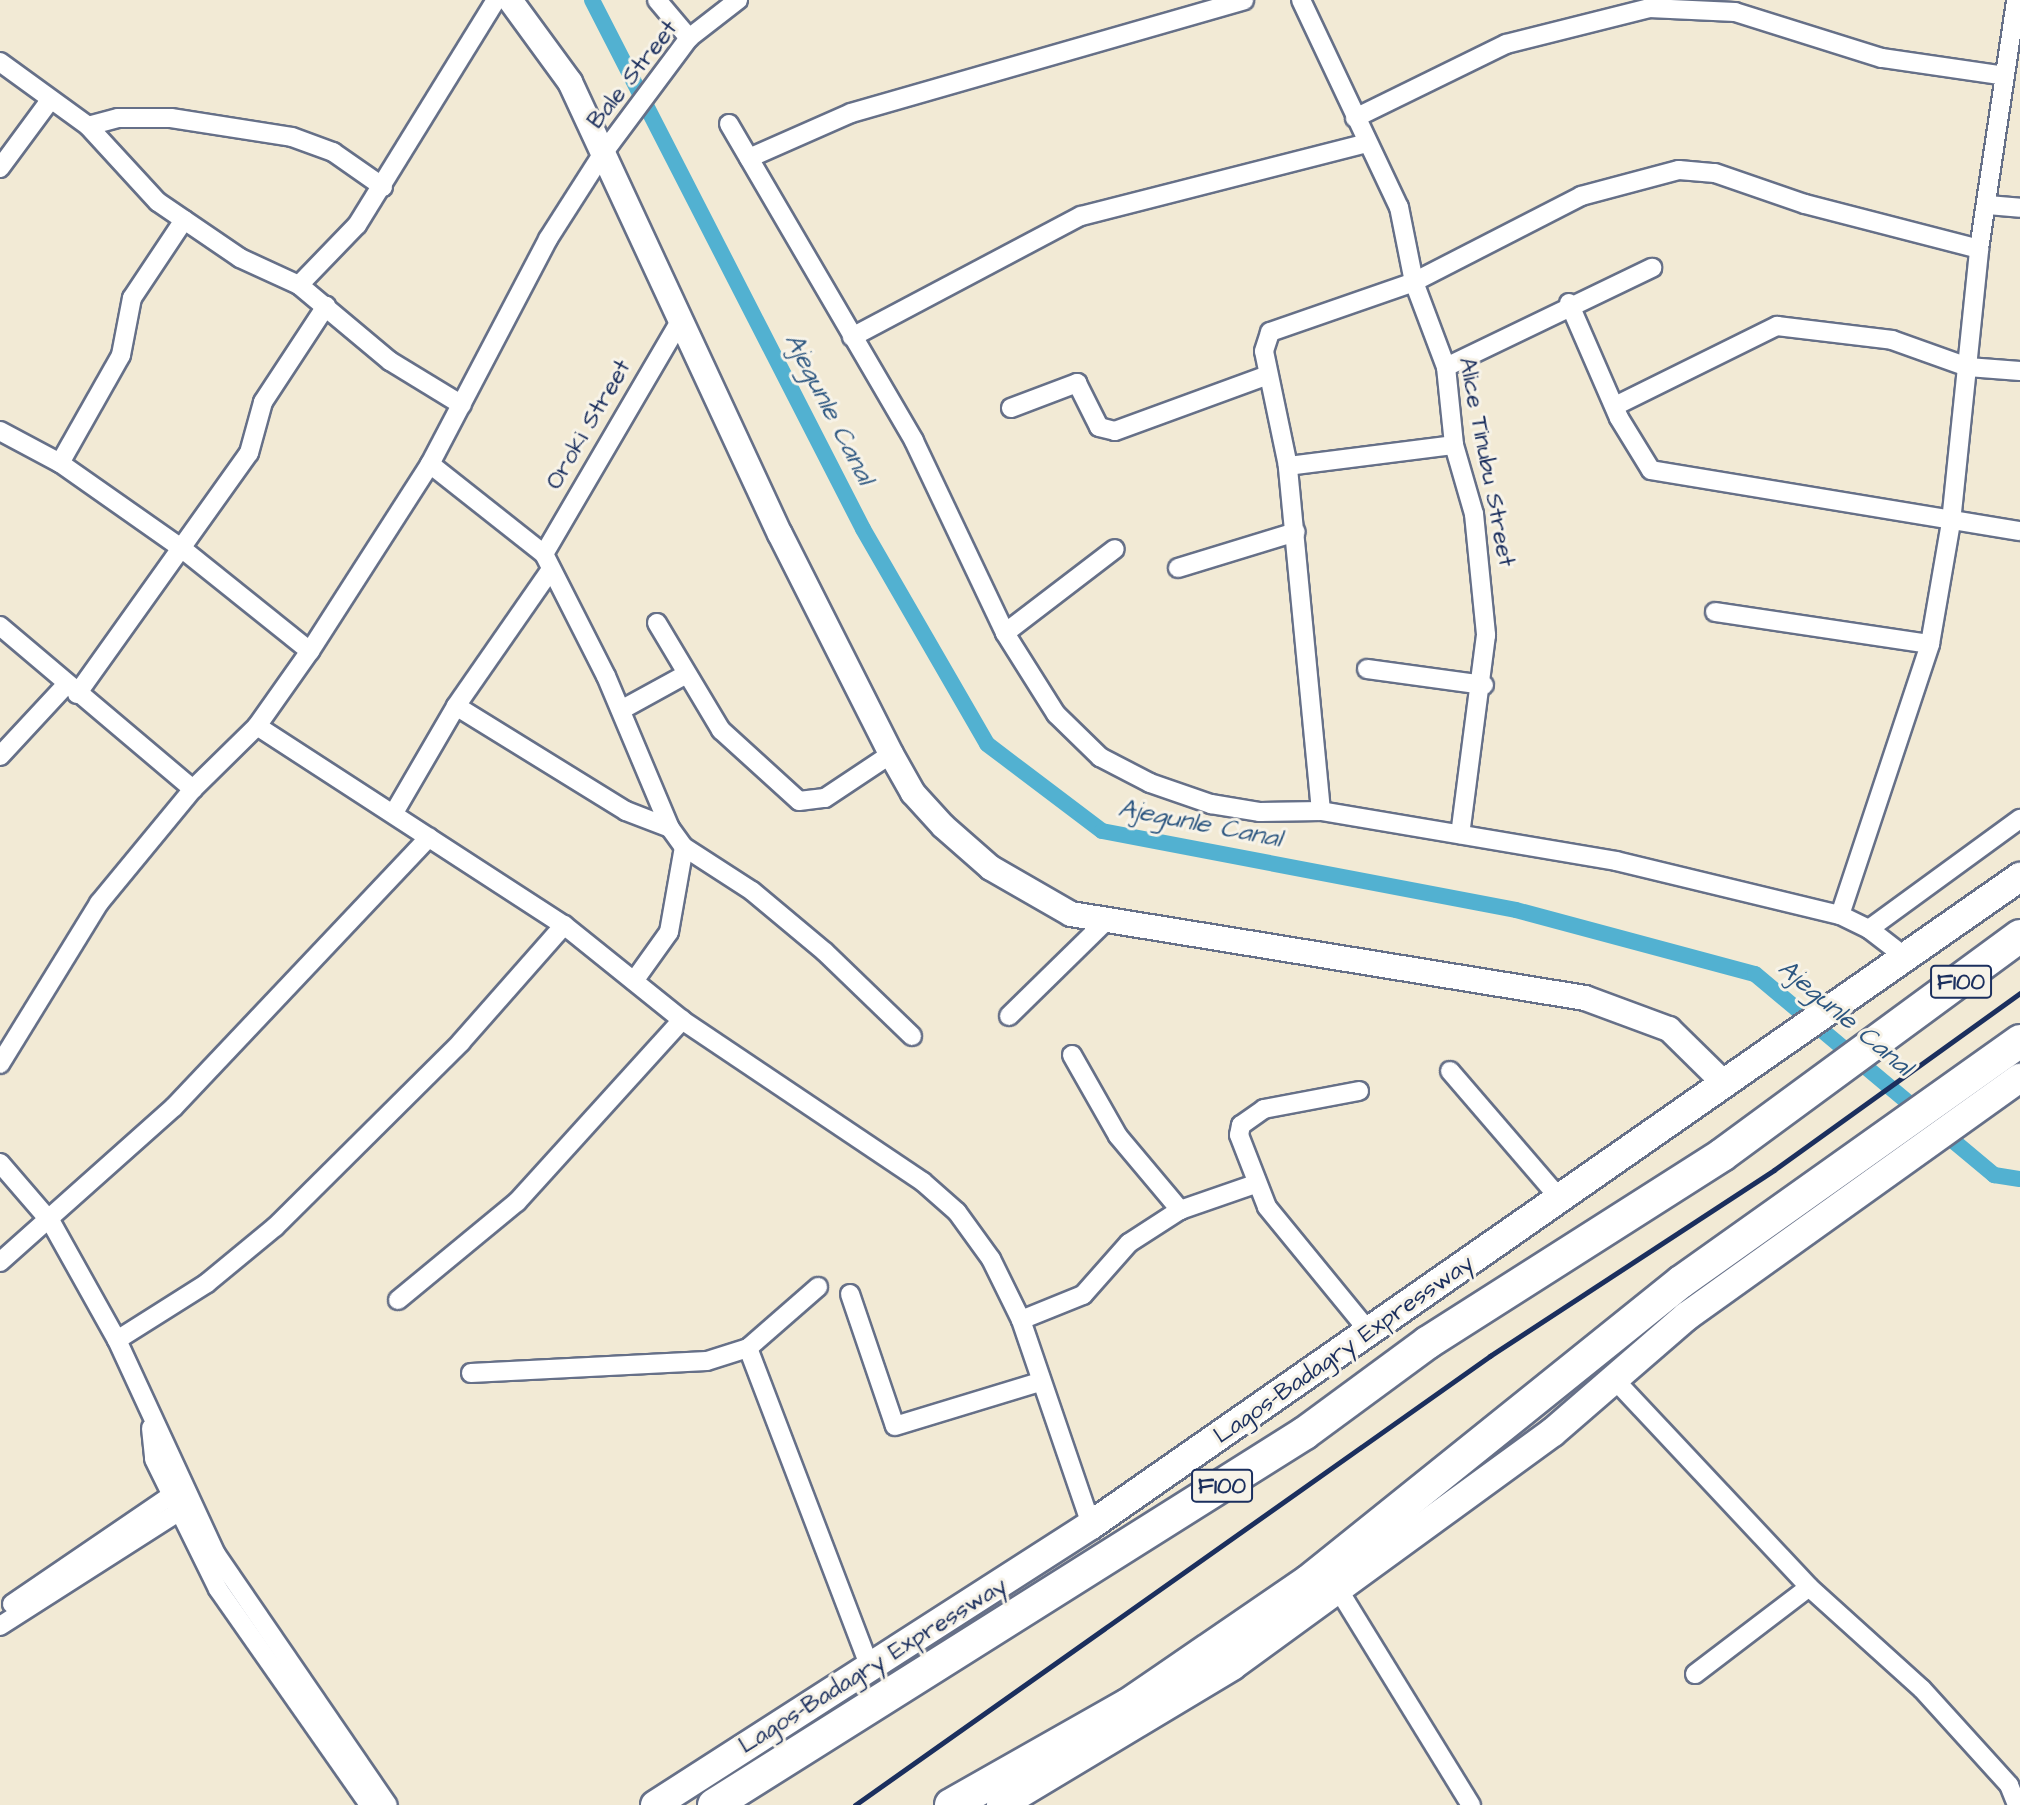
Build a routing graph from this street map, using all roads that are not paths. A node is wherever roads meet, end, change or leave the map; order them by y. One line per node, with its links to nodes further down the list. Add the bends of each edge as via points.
1 (496, 0): 20 (street)
2 (510, 0): 17 (street, via 570,82)
3 (657, 0): 8 (street)
4 (738, 0): 8 (street, Bale Street)
5 (1244, 0): 18 (street, via 851,113)
6 (1301, 0): 13 (street, Alice Tinubu Street)
7 (2016, 0): 9 (street)
8 (683, 44): 17 (street, Bale Street)
9 (2015, 53): 11 (street)
10 (0, 62): 12 (street)
11 (2005, 76): 13 (street, via 1882,58 1735,12 1649,8 1506,44); 21 (street)
12 (48, 103): 15 (street); 19 (street)
13 (1355, 118): 16 (street, Alice Tinubu Street)
14 (729, 124): 18 (street)
15 (88, 126): 20 (street, via 157,118 292,137 333,152); 23 (street, via 131,176)
16 (1364, 144): 26 (street, Alice Tinubu Street, via 1399,207); 31 (street, via 1081,216)
17 (609, 148): 30 (street); 36 (street, Bale Street, via 548,239)
18 (749, 158): 31 (street)
19 (0, 168)
20 (383, 187): 27 (street, via 332,256)
21 (1988, 205): 22 (street); 24 (street)
22 (2020, 208)
23 (184, 220): 27 (street); 41 (street, via 132,298 121,355)
24 (1979, 249): 26 (street, via 1805,204 1715,173 1679,170 1627,179 1533,216); 32 (street)
25 (1652, 268): 28 (street)
26 (1414, 282): 33 (street, Alice Tinubu Street); 35 (street, via 1276,328 1264,341)
27 (299, 285): 29 (street)
28 (1569, 303): 33 (street); 37 (street)
29 (326, 306): 36 (street, via 390,361); 48 (street, via 263,402 249,453)
30 (680, 321): 49 (street, Oroki Street); 64 (street)
31 (852, 337): 54 (street, via 914,441)
32 (1968, 367): 34 (street); 37 (street, via 1892,340 1777,326); 44 (street)
33 (1446, 368): 40 (street, Alice Tinubu Street)
34 (2020, 371)
35 (1268, 375): 38 (street, via 1115,431 1099,427 1077,383); 43 (street)
36 (462, 405): 42 (street, Bale Street)
37 (1615, 407): 44 (street, via 1642,464 1651,470)
38 (1011, 408)
39 (0, 431): 41 (street)
40 (1454, 444): 43 (street); 59 (street, Alice Tinubu Street, via 1482,564)
41 (60, 463): 48 (street)
42 (430, 464): 49 (street); 56 (street, Bale Street)
43 (1288, 466): 46 (street)
44 (1951, 522): 45 (street); 55 (street)
45 (2020, 531)
46 (1296, 533): 50 (street); 68 (street)
47 (1115, 549): 54 (street)
48 (185, 551): 56 (street); 60 (street)
49 (547, 562): 61 (street, Oroki Street); 62 (street)
50 (1178, 568)
51 (1714, 612): 55 (street)
52 (657, 623): 58 (street)
53 (0, 626): 60 (street)
54 (1005, 633): 68 (street, via 1056,713 1100,757 1150,783 1212,804 1260,812)
55 (1930, 644): 75 (street)
56 (310, 651): 63 (street, Bale Street)
57 (1367, 669): 59 (street)
58 (685, 675): 62 (street); 64 (street, via 732,744 799,801 825,798)
59 (1484, 685): 71 (street, Alice Tinubu Street)
60 (71, 690): 65 (street); 66 (street)
61 (456, 706): 67 (street, Oroki Street); 70 (street, via 626,811)
62 (621, 710): 70 (street)
63 (257, 726): 66 (street, Bale Street); 67 (street)
64 (891, 754): 76 (street, via 913,793 991,868 1071,914)
65 (0, 756)
66 (193, 789): 87 (street, Bale Street, via 99,903)
67 (395, 811): 72 (street)
68 (1321, 811): 71 (street)
69 (2020, 819): 78 (street)
70 (670, 828): 73 (street)
71 (1460, 834): 75 (street, via 1701,879)
72 (429, 837): 77 (street); 96 (street, via 174,1107)
73 (684, 847): 81 (street, via 669,932); 84 (street, via 814,943)
74 (2020, 877): 80 (main road, Lagos-Badagry Expressway)
75 (1840, 915): 78 (street)
76 (1104, 923): 82 (street); 89 (street, via 1469,975 1585,998 1669,1029)
77 (564, 925): 81 (street); 103 (street, via 461,1042 275,1227 207,1283)
78 (1869, 929): 80 (street)
79 (2020, 936): 120 (highway, Lagos-Badagry Expressway / F100, via 1836,1076 1427,1343 1305,1433)
80 (1904, 956): 89 (main road, Lagos-Badagry Expressway)
81 (634, 981): 83 (street)
82 (1009, 1016)
83 (682, 1020): 100 (street, via 517,1202); 101 (street, via 923,1182 976,1236)
84 (912, 1036)
85 (2020, 1041): 121 (highway, via 1681,1282 1309,1581 1128,1706)
86 (1072, 1055): 95 (street, via 1118,1136)
87 (0, 1064)
88 (1450, 1071): 94 (street)
89 (1722, 1081): 94 (main road, Lagos-Badagry Expressway)
90 (2014, 1082): 106 (main road, via 1688,1316)
91 (1359, 1091): 93 (street, via 1250,1116 1239,1135)
92 (0, 1163): 96 (street)
93 (1255, 1184): 95 (street); 102 (street, via 1282,1228)
94 (1560, 1199): 102 (main road, Lagos-Badagry Expressway)
95 (1180, 1210): 101 (street, via 1129,1243 1083,1295)
96 (51, 1222): 97 (street); 103 (street)
97 (0, 1262)
98 (818, 1287): 104 (street)
99 (850, 1294): 107 (street, via 895,1426)
100 (398, 1300)
101 (1021, 1320): 107 (street)
102 (1371, 1334): 110 (main road, Lagos-Badagry Expressway)
103 (117, 1340): 108 (street)
104 (748, 1348): 105 (street, via 682,1365); 115 (street)
105 (471, 1373)
106 (1614, 1379): 111 (street); 112 (main road, via 1553,1433)
107 (1040, 1382): 110 (street)
108 (150, 1422): 109 (street, via 154,1459); 109 (street, via 184,1485)
109 (181, 1505): 113 (street); 114 (street); 117 (street, via 244,1635); 118 (street, via 269,1640)
110 (1091, 1525): 115 (main road, Lagos-Badagry Expressway)
111 (1809, 1587): 116 (street); 124 (street, via 1922,1689 2009,1785)
112 (1338, 1589): 122 (main road, via 1232,1666); 123 (street)
113 (0, 1611)
114 (0, 1626)
115 (870, 1667): 119 (main road, Lagos-Badagry Expressway)
116 (1695, 1674)
117 (369, 1805)
118 (388, 1805)
119 (654, 1805)
120 (714, 1805)
121 (951, 1805)
122 (1001, 1805)
123 (1471, 1805)
124 (2017, 1805)

